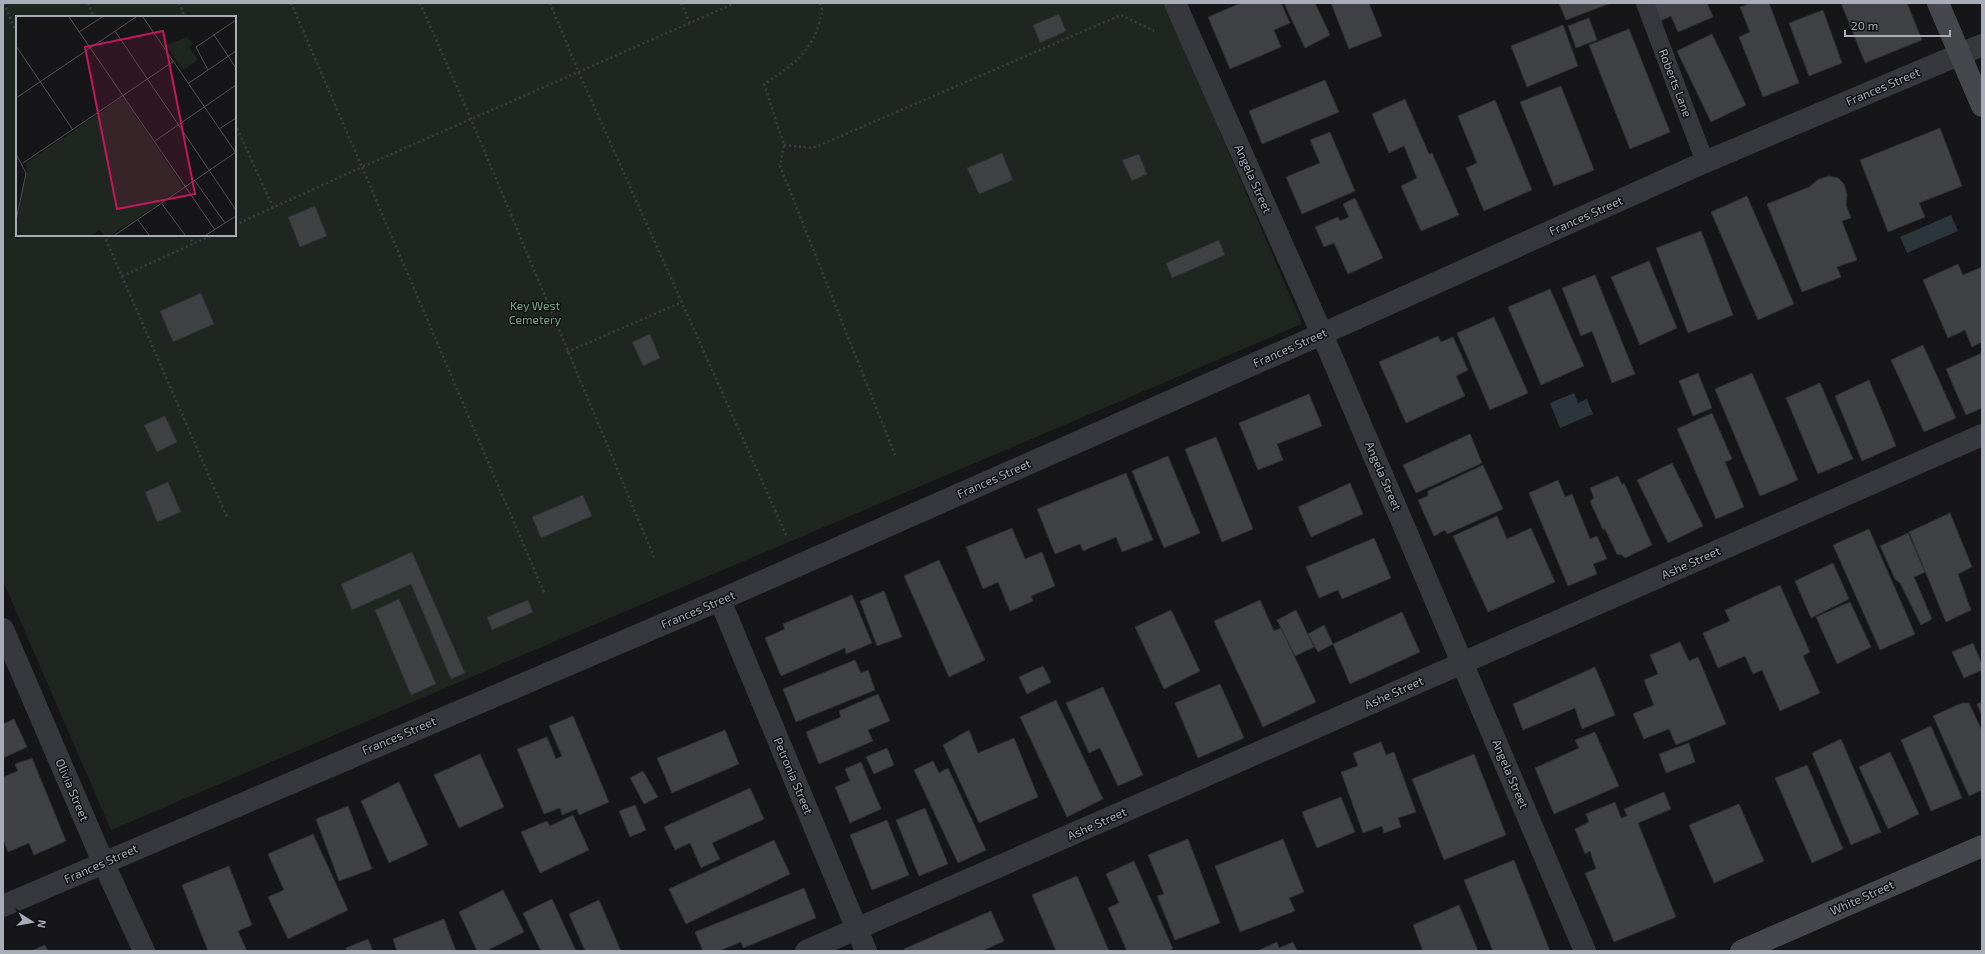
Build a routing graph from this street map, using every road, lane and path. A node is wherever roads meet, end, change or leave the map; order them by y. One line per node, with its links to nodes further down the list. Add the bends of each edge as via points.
1 (4, 3): 17 (path)
2 (88, 3): 13 (path)
3 (179, 3): 14 (path)
4 (291, 3): 26 (path)
5 (420, 3): 22 (path)
6 (550, 3): 20 (path)
7 (681, 3): 15 (path)
8 (735, 3): 15 (path)
9 (820, 3): 24 (path, via 823,10 814,40 795,64 764,84)
10 (1175, 3): 35 (street, Angela Street)
11 (1645, 3): 25 (lane, Roberts Lane)
12 (1938, 3): 19 (street)
13 (94, 16)
14 (185, 16)
15 (690, 23): 20 (path)
16 (1155, 31): 24 (path, via 1122,16 813,148)
17 (16, 32)
18 (1982, 45): 19 (street, Frances Street)
19 (1960, 54): 21 (street); 25 (street, Frances Street)
20 (579, 73): 22 (path); 34 (path)
21 (1982, 106)
22 (471, 120): 26 (path); 36 (path)
23 (236, 126): 27 (path)
24 (784, 145): 38 (path, via 780,166)
25 (1705, 162): 35 (street, Frances Street)
26 (362, 167): 27 (path); 42 (path)
27 (273, 207): 28 (path)
28 (236, 225)
29 (104, 236): 33 (path)
30 (189, 236): 32 (path)
31 (211, 236): 32 (path)
32 (193, 244): 33 (path)
33 (122, 276): 39 (path)
34 (682, 302): 36 (path); 41 (path)
35 (1322, 334): 41 (street, Frances Street); 45 (street, Angela Street)
36 (567, 352): 40 (path)
37 (1982, 435): 45 (street, Ashe Street)
38 (894, 455)
39 (227, 517)
40 (654, 557)
41 (800, 565): 43 (street, Frances Street)
42 (545, 594)
43 (720, 600): 47 (street, Frances Street); 49 (street, Petronia Street)
44 (3, 629): 47 (street, Olivia Street)
45 (1462, 663): 49 (street, Ashe Street); 53 (street, Angela Street)
46 (1982, 846): 54 (street, White Street)
47 (103, 862): 48 (street, Frances Street); 50 (street, Olivia Street)
48 (3, 906)
49 (857, 930): 51 (street, Ashe Street); 52 (street, Petronia Street)
50 (144, 951)
51 (806, 951)
52 (866, 951)
53 (1585, 951)
54 (1741, 951)

